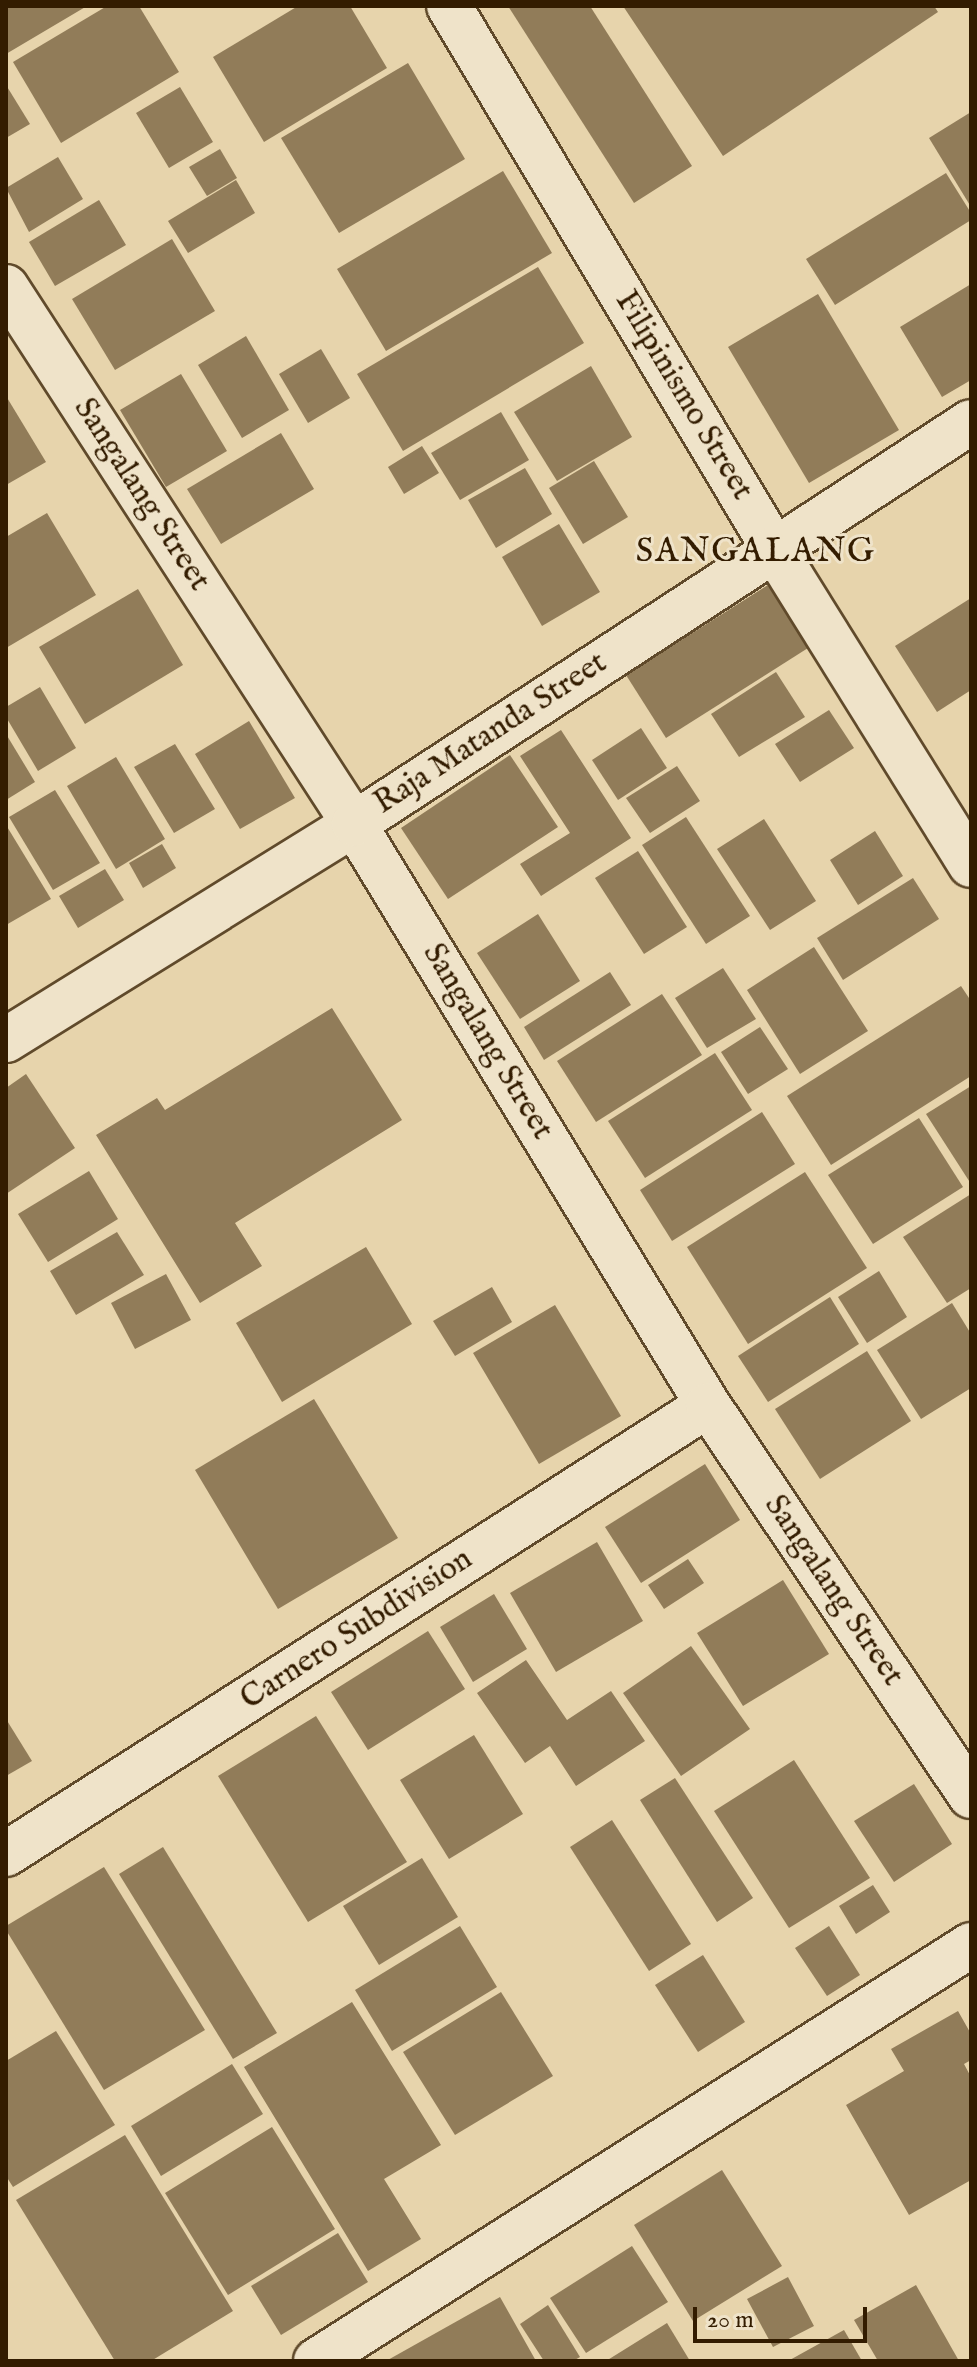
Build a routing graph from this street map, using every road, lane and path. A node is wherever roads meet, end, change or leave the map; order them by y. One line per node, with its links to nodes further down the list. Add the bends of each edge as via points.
1 (449, 6): 4 (street, Filipinismo Street)
2 (6, 287): 5 (street, Sangalang Street)
3 (971, 422): 4 (street, Raja Matanda Street)
4 (774, 549): 5 (street, Raja Matanda Street); 6 (street, Filipinismo Street)
5 (354, 824): 7 (street, Raja Matanda Street); 8 (street, Sangalang Street)
6 (971, 865)
7 (6, 1040)
8 (708, 1405): 9 (street, Sangalang Street); 10 (street, Carnero Subdivision)
9 (971, 1796)
10 (6, 1854)
11 (971, 1945): 12 (street)
12 (316, 2361)

